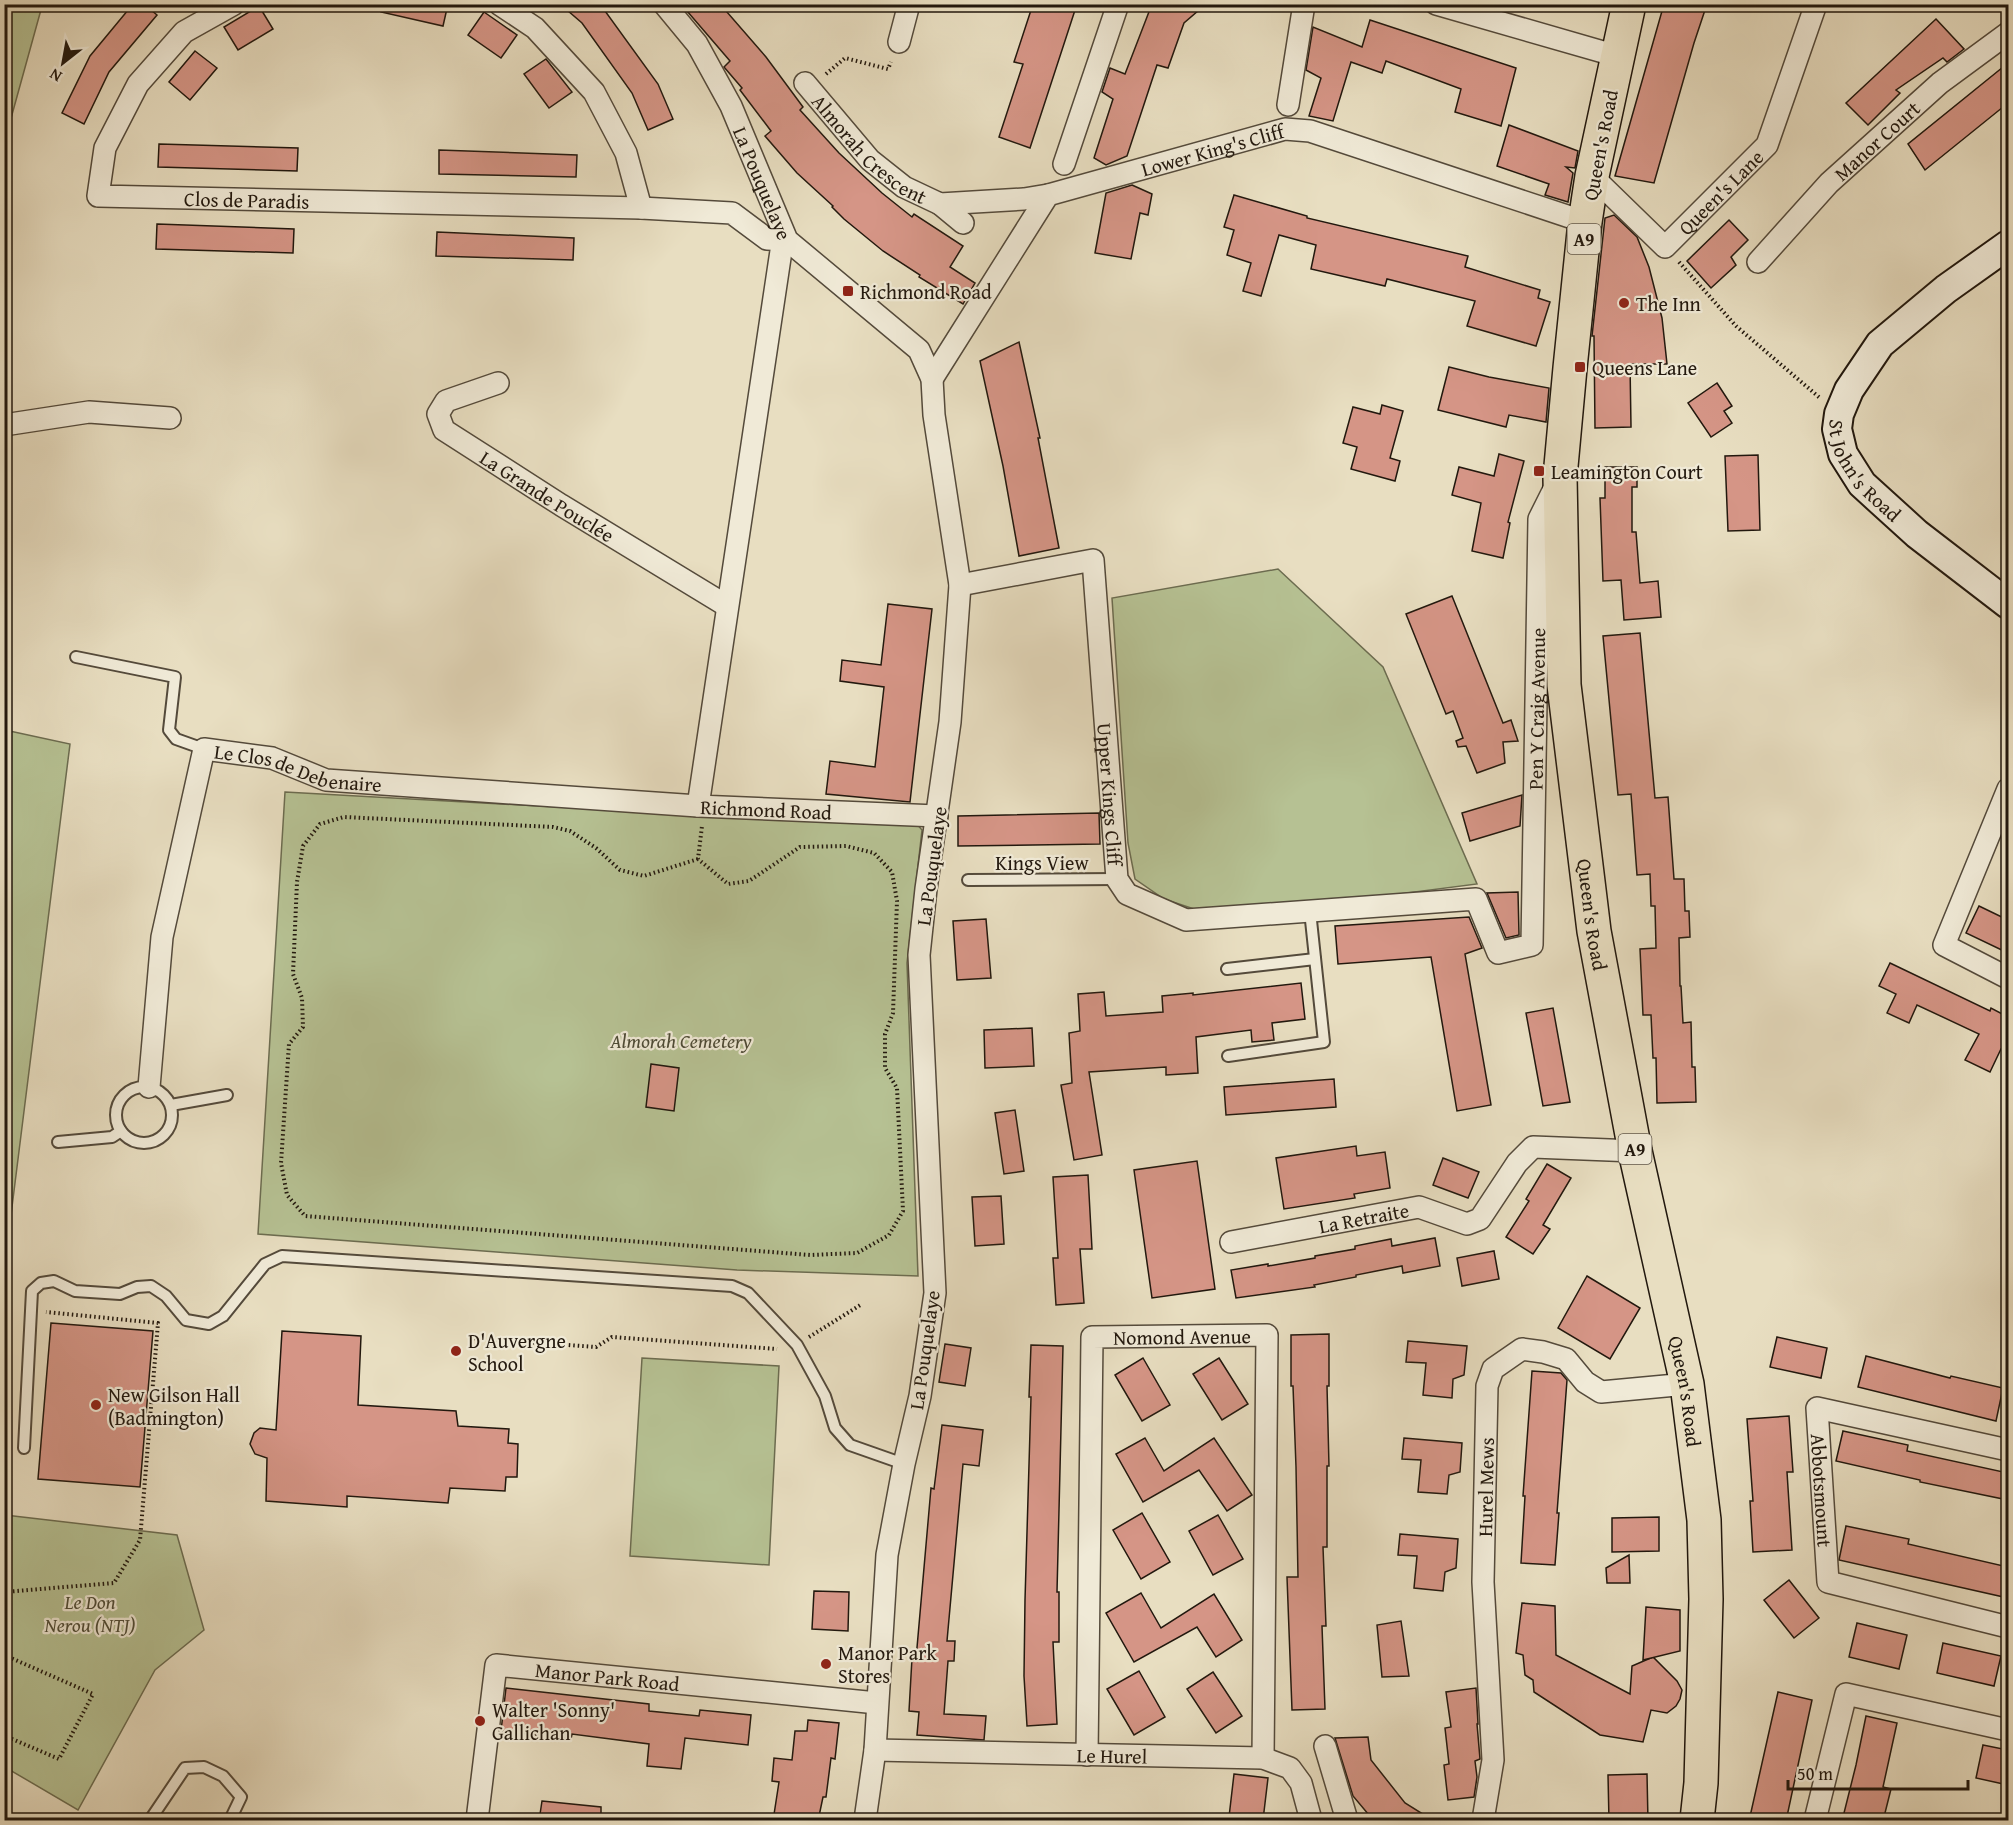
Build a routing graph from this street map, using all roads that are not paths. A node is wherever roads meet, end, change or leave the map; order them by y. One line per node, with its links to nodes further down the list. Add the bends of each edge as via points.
1 (234, 4): 19 (street, Clos de Paradis, via 184,32 138,84 105,148 98,195)
2 (499, 4): 19 (street, via 535,28 594,92 626,153)
3 (664, 4): 22 (street, La Pouquelaye, via 697,44 731,106)
4 (909, 4): 11 (street)
5 (1118, 4): 15 (street)
6 (1304, 4): 14 (street)
7 (1436, 4): 12 (street)
8 (1629, 4): 12 (main road, Queen's Road / A9)
9 (1816, 4): 16 (street, Queen's Lane, via 1767,146 1665,247)
10 (2008, 33): 24 (street, Manor Court, via 1940,83 1829,183)
11 (899, 42)
12 (1617, 56): 16 (main road, Queen's Road / A9)
13 (808, 86): 18 (street, Almorah Crescent, via 870,160 904,187)
14 (1288, 105)
15 (1064, 164)
16 (1592, 176): 20 (main road, Queen's Road / A9)
17 (1048, 195): 18 (street, Almorah Crescent); 20 (street, Lower King's Cliff, via 1285,129 1310,131); 25 (street)
18 (940, 204): 21 (street)
19 (641, 208): 22 (street, Clos de Paradis, via 732,213 767,239)
20 (1585, 222): 29 (main road, Queen's Road / A9)
21 (963, 223)
22 (787, 240): 25 (street, La Pouquelaye, via 919,350); 32 (street, Richmond Road, via 781,250)
23 (2008, 245): 31 (main road, St John's Road, via 1880,344 1848,390 1837,429 1843,454 1862,484 1917,534)
24 (1758, 262)
25 (932, 379): 30 (street, La Pouquelaye)
26 (498, 383): 32 (street, La Grande Pouclée, via 446,401 438,414 444,430)
27 (170, 418): 28 (street, via 89,412)
28 (4, 425)
29 (1560, 477): 41 (street, Pen Y Craig Avenue, via 1539,519); 51 (main road, Queen's Road / A9, via 1564,686 1594,931)
30 (960, 585): 37 (street, La Pouquelaye, via 951,722); 38 (street, Upper Kings Cliff, via 1093,560)
31 (2008, 604)
32 (727, 606): 36 (street, Richmond Road)
33 (76, 657): 34 (lane, via 175,677 170,730 176,739)
34 (204, 749): 36 (street, Le Clos de Debenaire, via 272,758 326,780); 46 (street, Le Clos de Debenaire, via 162,937)
35 (2008, 789): 44 (street, via 1944,945)
36 (698, 806): 37 (street, Richmond Road)
37 (937, 816): 56 (street, La Pouquelaye, via 919,955 935,1293 920,1396)
38 (1117, 879): 39 (lane, Kings View); 40 (street, Upper Kings Cliff, via 1127,894 1186,920)
39 (968, 880)
40 (1310, 911): 41 (street, Upper Kings Cliff, via 1476,899 1498,953); 42 (lane)
41 (1532, 945)
42 (1315, 959): 43 (lane); 45 (lane, via 1324,1042)
43 (1227, 969)
44 (2008, 978)
45 (1228, 1056)
46 (149, 1087): 48 (lane, via 165,1095); 49 (lane, via 130,1090 120,1100 116,1119)
47 (227, 1095): 48 (lane)
48 (171, 1105): 49 (lane, via 171,1122 155,1141 133,1141)
49 (121, 1131): 50 (lane, via 112,1137)
50 (58, 1142)
51 (1635, 1151): 52 (street, La Retraite, via 1533,1147 1516,1163 1480,1219 1467,1224 1419,1207); 53 (main road, Queen's Road / A9)
52 (1231, 1242)
53 (1687, 1384): 70 (street, Hurel Mews, via 1601,1392 1585,1382 1566,1359 1522,1349 1493,1370 1487,1386 1483,1582 1493,1760); 71 (main road, Queen's Road / A9, via 1704,1531 1706,1599)
54 (24, 1448): 56 (lane, via 32,1291 41,1283 54,1281 75,1291 120,1294 151,1286 166,1296 186,1320 209,1324 223,1316 265,1264 282,1256 732,1286 748,1293 797,1345 825,1396 836,1428 850,1445)
55 (2008, 1450): 57 (street, Abbotsmount, via 1817,1408 1828,1582)
56 (904, 1464): 58 (street, La Pouquelaye, via 887,1555)
57 (2008, 1627)
58 (877, 1703): 61 (street, La Pouquelaye); 66 (street, Manor Park Road, via 496,1665)
59 (2008, 1730): 72 (street, via 1846,1694)
60 (1325, 1746): 69 (street)
61 (874, 1750): 62 (street, Le Hurel); 67 (street, La Pouquelaye)
62 (1087, 1755): 63 (street, Le Hurel); 63 (street, Nomond Avenue, via 1092,1337 1267,1335)
63 (1263, 1758): 68 (street, Le Hurel, via 1290,1768 1301,1783)
64 (150, 1821): 65 (lane, via 185,1768 204,1767 223,1776 241,1797)
65 (231, 1821)
66 (477, 1821)
67 (865, 1821)
68 (1311, 1821)
69 (1347, 1821)
70 (1483, 1821)
71 (1697, 1821)
72 (1815, 1821)

